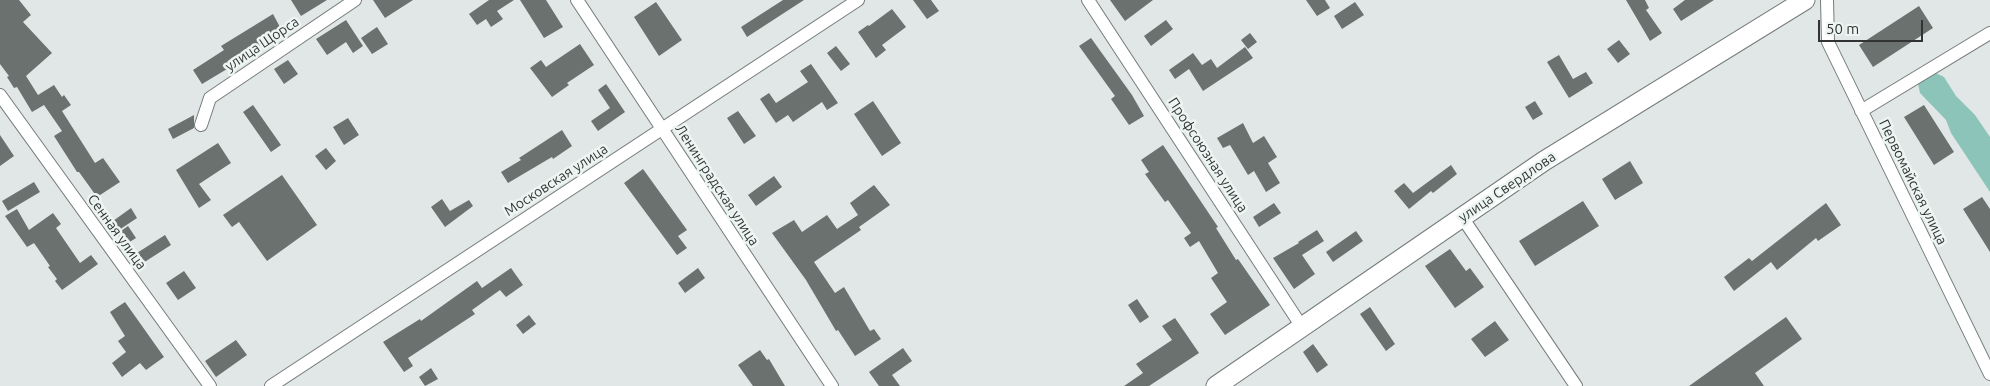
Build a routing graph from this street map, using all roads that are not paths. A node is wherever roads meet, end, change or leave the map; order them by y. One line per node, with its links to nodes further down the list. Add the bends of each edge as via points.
1 (355, 0): 10 (street, улица Щорса, via 210,98)
2 (577, 0): 11 (street, Ленинградская улица)
3 (858, 0): 11 (street, Московская улица)
4 (1088, 0): 13 (street, Профсоюзная улица)
5 (1805, 0): 12 (street, улица Свердлова, via 1544,160)
6 (1827, 0): 9 (street, Первомайская улица, via 1828,42)
7 (1990, 33): 9 (street)
8 (0, 95): 15 (street, Сенная улица)
9 (1861, 111): 14 (street, Первомайская улица)
10 (202, 125)
11 (662, 128): 16 (street, Московская улица); 17 (street, Ленинградская улица)
12 (1462, 217): 13 (street, улица Свердлова); 19 (street)
13 (1302, 327): 18 (street, улица Свердлова)
14 (1990, 374)
15 (210, 386)
16 (271, 386)
17 (832, 386)
18 (1216, 386)
19 (1576, 386)

